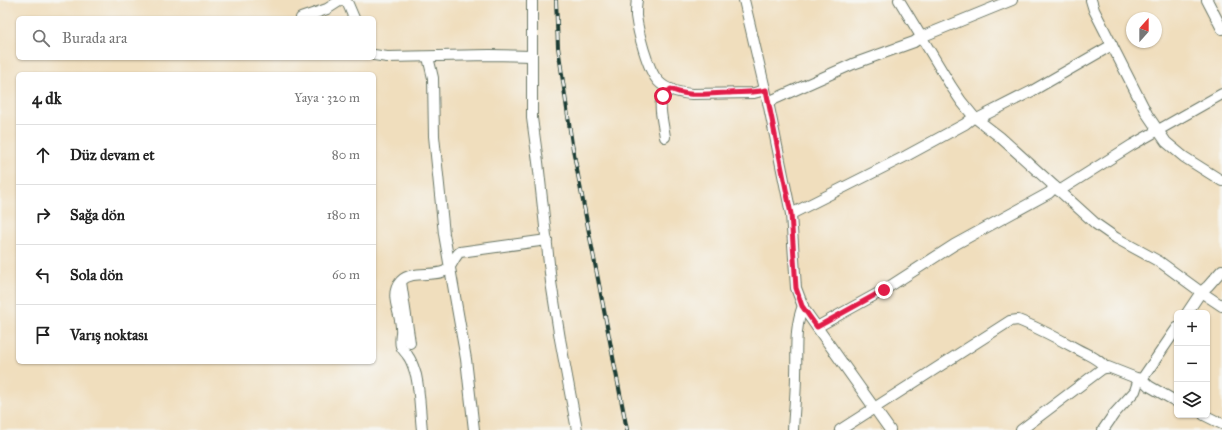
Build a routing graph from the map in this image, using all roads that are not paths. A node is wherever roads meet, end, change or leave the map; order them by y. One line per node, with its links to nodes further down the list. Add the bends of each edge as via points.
1 (532, 0): 14 (street)
2 (636, 0): 16 (street, via 636,15 651,71 658,80)
3 (744, 0): 17 (street)
4 (899, 0): 11 (street)
5 (1012, 0): 11 (street)
6 (1091, 0): 12 (street)
7 (1207, 0): 10 (street)
8 (307, 16): 9 (street, via 345,0)
9 (353, 16)
10 (1222, 29)
11 (921, 37): 19 (street); 20 (street, via 954,91)
12 (1112, 45): 20 (street, via 1032,91); 21 (street, via 1147,114)
13 (376, 54): 15 (street)
14 (531, 56): 15 (street); 26 (street, via 532,118)
15 (428, 57): 27 (street, via 433,78 434,136)
16 (671, 89): 17 (street, via 698,94 754,93); 22 (street, via 660,102)
17 (766, 90): 19 (street)
18 (1222, 94): 21 (street)
19 (768, 102): 25 (street)
20 (976, 118): 24 (street); 25 (street)
21 (1158, 130): 23 (street, via 1166,142 1184,157); 24 (street)
22 (665, 137)
23 (1222, 181)
24 (1057, 189): 30 (street, via 1096,224 1160,262); 34 (street, via 954,244 863,303)
25 (791, 214): 31 (street, via 796,288)
26 (547, 240): 27 (street, via 460,252); 45 (street, via 560,339)
27 (450, 267): 29 (street, via 440,272 408,277); 44 (street, via 466,359)
28 (1222, 270): 30 (street)
29 (401, 282): 36 (street); 43 (street, via 395,292 401,327 400,342 401,348 409,356 416,376)
30 (1200, 292): 32 (street); 33 (street)
31 (802, 306): 34 (street); 46 (street, via 796,328)
32 (1222, 306)
33 (1189, 310)
34 (817, 327): 40 (street)
35 (1174, 332): 38 (street)
36 (410, 343)
37 (1106, 368): 38 (street); 40 (street, via 1095,357 1056,336 1013,320); 49 (street, via 1096,372)
38 (1140, 379): 39 (street); 50 (street, via 1135,391)
39 (1174, 400)
40 (875, 408): 47 (street); 48 (street)
41 (1210, 418): 42 (street)
42 (1222, 424)
43 (422, 430)
44 (474, 430)
45 (577, 430)
46 (793, 430)
47 (840, 430)
48 (890, 430)
49 (1022, 430)
50 (1103, 430)

